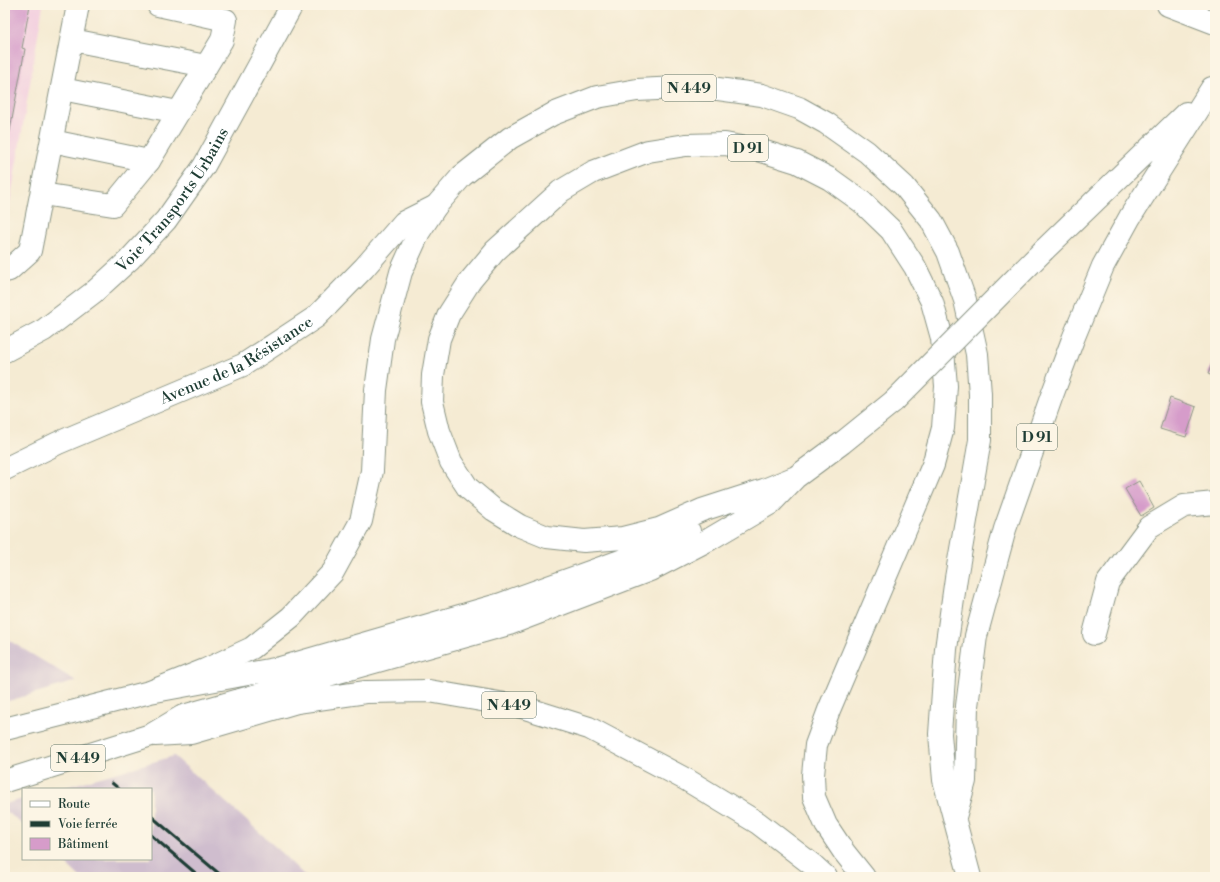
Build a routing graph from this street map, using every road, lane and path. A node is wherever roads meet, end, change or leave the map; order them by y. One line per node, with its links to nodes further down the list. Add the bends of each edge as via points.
1 (78, 5): 6 (main road)
2 (158, 5): 7 (main road, via 226,20 222,40)
3 (292, 5): 16 (main road, Voie Transports Urbains, via 204,166 166,220 129,260 94,292 44,330)
4 (1168, 5): 5 (main road)
5 (1215, 23)
6 (72, 40): 7 (main road); 9 (main road)
7 (206, 66): 10 (main road)
8 (1213, 86): 18 (main road, D 91, bridge, via 1044,250 894,401 842,443); 25 (main road, D 91, via 1130,217 1103,266 1048,405 1005,529 976,636 967,706 965,781)
9 (62, 89): 10 (main road); 11 (main road)
10 (178, 112): 12 (main road)
11 (52, 141): 12 (main road); 13 (main road)
12 (149, 160): 13 (main road, via 113,205)
13 (42, 194): 15 (main road, via 30,251)
14 (436, 206): 17 (main road, Avenue de la Résistance, via 404,222 316,317 243,365 58,443); 21 (main road, N 449, via 419,232 401,272 383,339 376,390 372,471 361,521 333,572 291,617 252,648); 25 (main road, N 449, via 462,176 510,138 553,114 597,97 637,90 677,88 718,89 762,95 798,108 826,123 867,152 904,186 931,220 948,252 966,300 977,354 980,440 946,649 940,734 944,780)
15 (5, 271)
16 (5, 351)
17 (5, 469)
18 (767, 497): 21 (main road, via 645,552 501,604 280,668); 23 (main road, via 710,539 650,570 509,624 183,716); 27 (main road, D 91, via 702,510 659,529 623,538 584,541 548,537 520,526 494,510 468,488 451,462 439,431 432,402 439,339 449,314 470,281 496,251 562,191 593,172 648,152 686,145 724,144 762,151 797,162 830,179 862,202 891,230 915,267 932,302 942,338 946,386 943,428 934,465 816,745 814,797 826,826)
19 (1215, 503): 20 (main road, via 1184,506 1149,527 1108,582)
20 (1094, 634)
21 (150, 692): 22 (main road, N 449)
22 (5, 729)
23 (151, 735): 24 (main road, N 449); 26 (main road, N 449, via 191,733 297,702 366,692 429,691 522,707 589,728 687,780 758,823)
24 (5, 781)
25 (955, 818): 28 (main road, D 91)
26 (826, 877)
27 (864, 877)
28 (970, 877)

